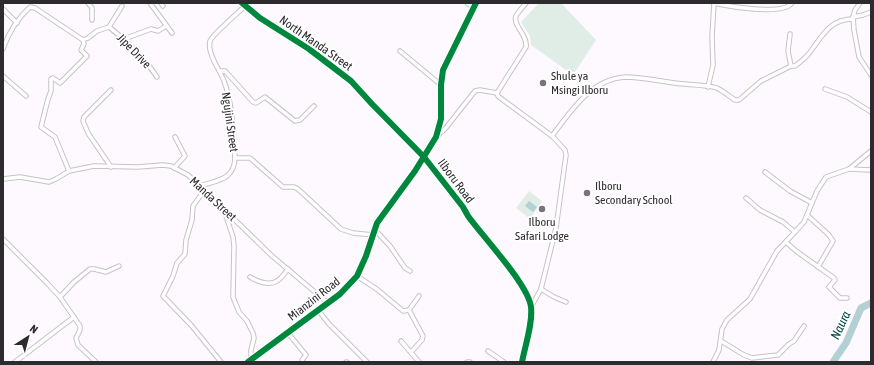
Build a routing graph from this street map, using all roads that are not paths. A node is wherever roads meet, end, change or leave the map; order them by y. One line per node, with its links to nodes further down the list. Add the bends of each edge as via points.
1 (88, 3): 14 (street, via 92,8)
2 (150, 3): 16 (street)
3 (467, 3): 9 (street)
4 (526, 3): 33 (street, via 515,21 526,40 526,47)
5 (713, 3): 6 (street, via 765,9 786,8); 30 (street, via 713,65)
6 (792, 3)
7 (860, 3): 13 (street)
8 (243, 5): 25 (street, Ngujini Street, via 210,42 214,63); 41 (street, North Manda Street, via 342,73)
9 (474, 5): 29 (street, Ilboru Road, via 443,70)
10 (122, 6): 17 (street)
11 (3, 9): 15 (street)
12 (871, 12): 13 (street)
13 (853, 18): 24 (street, via 828,28 802,61); 26 (street, via 859,57)
14 (92, 20)
15 (17, 23): 21 (street, via 30,7 34,7); 22 (street)
16 (166, 26): 18 (street); 20 (street, via 158,31 151,29)
17 (109, 27): 20 (street, Jipe Drive); 21 (street)
18 (172, 33)
19 (790, 34): 24 (street, via 788,51)
20 (124, 39): 28 (street, Jipe Drive, via 145,60)
21 (83, 40): 47 (street, via 81,49 87,56 60,84 53,78 50,79 51,91 41,127 55,138)
22 (3, 49)
23 (400, 51): 29 (street)
24 (791, 66): 30 (street, via 761,82 737,100)
25 (220, 71): 35 (street, via 224,71 253,102 256,103 265,97 295,121 300,120); 42 (street, Ngujini Street, via 229,102)
26 (871, 75)
27 (3, 76): 34 (street)
28 (157, 77)
29 (441, 85): 39 (street, Ilboru Road, via 441,119)
30 (708, 87): 37 (street, via 626,77 609,80 578,102)
31 (825, 89): 36 (street, via 847,97)
32 (111, 90): 43 (street, via 83,121)
33 (496, 93): 37 (street); 39 (street, via 475,91)
34 (26, 96)
35 (314, 106)
36 (871, 112)
37 (552, 136): 67 (street, via 565,150 566,155 556,228)
38 (175, 137): 44 (street, via 185,156)
39 (436, 137): 41 (street, Ilboru Road)
40 (871, 151): 45 (street)
41 (424, 157): 56 (street, Mianzini Road, via 383,214); 73 (street, Ilboru Road, via 518,279)
42 (236, 158): 50 (street, Ngujini Street, via 235,167 228,176); 58 (street, via 250,158 283,187 298,189 341,229 353,234)
43 (111, 167): 44 (street, Manda Street, via 163,165); 47 (street, Manda Street, via 94,166)
44 (174, 168): 50 (street, Manda Street, via 188,175)
45 (849, 169): 46 (street); 53 (street, via 826,177)
46 (871, 170)
47 (69, 171): 49 (street, Manda Street, via 49,182 20,177)
48 (765, 172): 53 (street, via 790,191)
49 (3, 179)
50 (200, 186): 51 (street, Manda Street)
51 (203, 192): 54 (street, Manda Street); 87 (street, via 192,209 185,254 177,263 163,296)
52 (746, 198): 57 (street)
53 (812, 203): 55 (street)
54 (225, 213): 63 (street, Manda Street); 83 (street, via 234,246 233,297 254,338)
55 (807, 215): 57 (street); 62 (street, via 833,241)
56 (375, 230): 58 (street, Mianzini Road); 64 (street)
57 (795, 232): 60 (street)
58 (373, 236): 65 (street, Mianzini Road)
59 (3, 239): 69 (street)
60 (786, 242): 62 (street); 80 (street, via 775,255 750,299 727,320 722,329)
61 (119, 266): 69 (street, via 106,272 90,269)
62 (818, 268): 70 (street, via 835,279 830,288 840,298)
63 (288, 269): 66 (street, via 277,281 270,283); 72 (street, Manda Street)
64 (410, 271)
65 (357, 276): 72 (street, Mianzini Road); 75 (street, via 403,311)
66 (250, 277)
67 (541, 289): 71 (street); 73 (street)
68 (419, 296): 75 (street)
69 (60, 297): 76 (street)
70 (846, 298)
71 (566, 302)
72 (328, 303): 74 (street, Mianzini Road)
73 (531, 307): 93 (street, Ilboru Road)
74 (318, 310): 78 (street, Mianzini Road); 84 (street)
75 (408, 310): 82 (street, via 423,336)
76 (74, 317): 85 (street); 86 (street, via 80,328 76,341)
77 (804, 326): 80 (street, via 794,341 778,355 752,358)
78 (288, 333): 83 (street, Mianzini Road); 88 (street, via 306,355)
79 (401, 341): 82 (street)
80 (721, 341): 94 (street)
81 (488, 351): 92 (street)
82 (412, 352): 89 (street)
83 (250, 360)
84 (364, 361)
85 (15, 362)
86 (96, 362)
87 (221, 362)
88 (303, 362)
89 (419, 362)
90 (467, 362): 91 (street)
91 (470, 362)
92 (504, 362)
93 (522, 362)
94 (713, 362)

